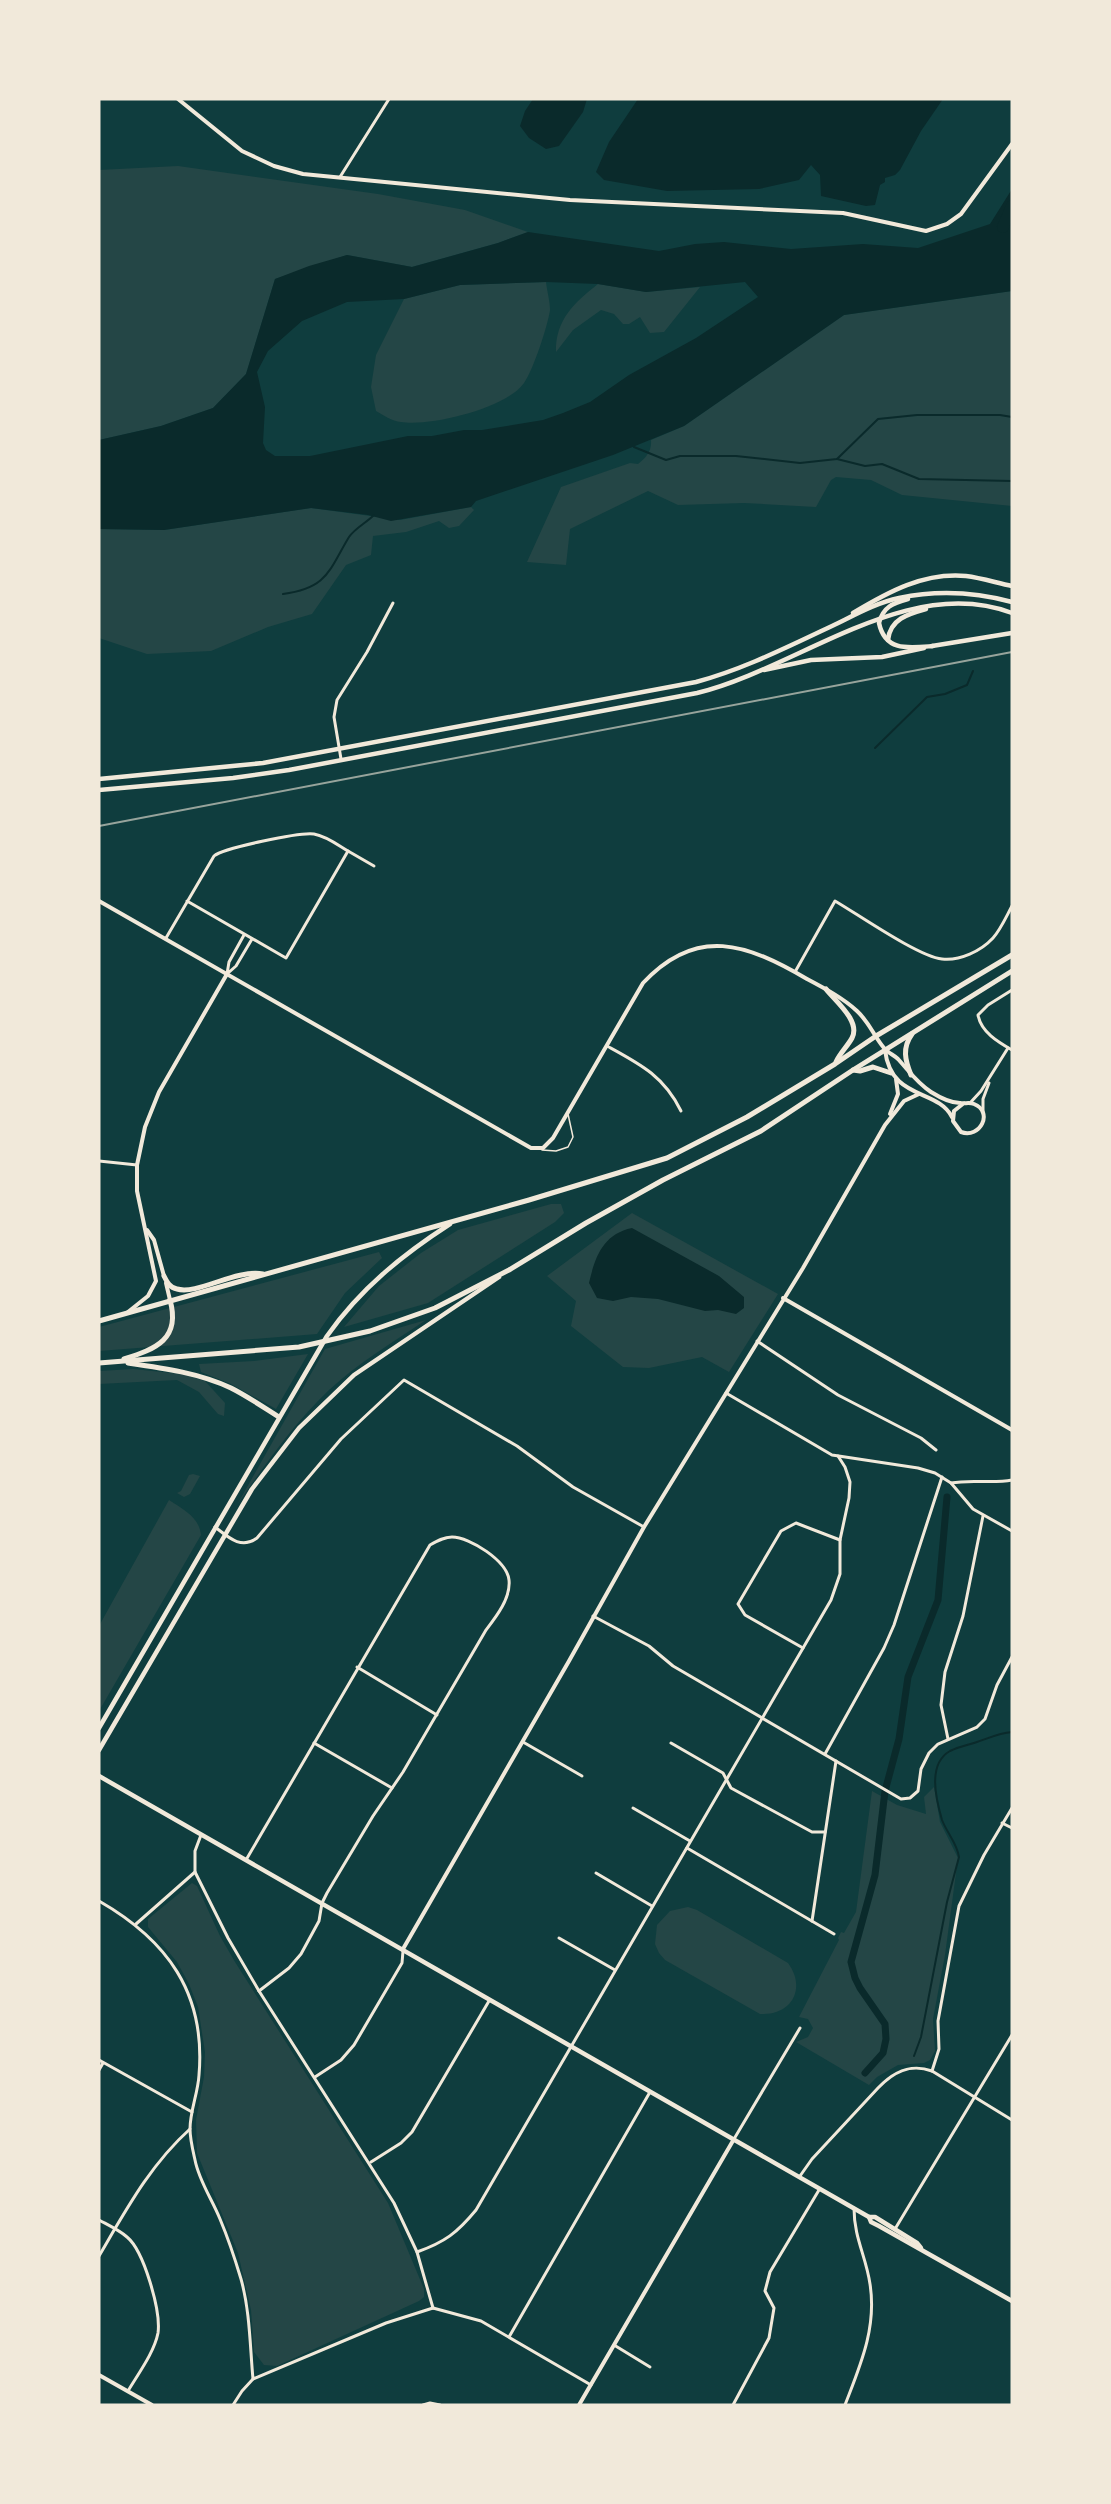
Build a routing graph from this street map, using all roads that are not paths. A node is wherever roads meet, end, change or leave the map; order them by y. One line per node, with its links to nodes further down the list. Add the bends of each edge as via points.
1 (178, 99): 4 (street, via 252,157 287,170)
2 (389, 99): 4 (street)
3 (1012, 144): 4 (street, via 961,214 936,230 926,231 843,213 570,200)
4 (339, 178)
5 (1012, 586): 12 (main road, via 965,576 929,578 896,590)
6 (916, 596): 7 (main road, via 951,592); 11 (main road, via 894,603); 12 (main road, via 883,602)
7 (1012, 602)
8 (393, 603): 19 (street, via 337,700 334,717)
9 (937, 606): 10 (main road, via 969,603); 11 (main road, via 903,610); 14 (main road, via 898,619)
10 (1012, 613)
11 (880, 618): 14 (main road, via 880,629); 16 (main road)
12 (834, 625): 17 (main road, via 737,669 696,682)
13 (1012, 633): 15 (main road)
14 (888, 640): 15 (main road, via 899,648)
15 (933, 646): 16 (main road, via 900,655 811,660)
16 (764, 670): 18 (main road, via 706,691)
17 (596, 701): 18 (main road); 19 (main road)
18 (598, 712): 20 (main road)
19 (340, 750): 20 (street); 21 (main road, via 263,763)
20 (342, 761): 22 (main road, via 233,778)
21 (99, 779)
22 (99, 790)
23 (348, 851): 24 (street); 26 (street, via 312,834 230,848 214,856); 30 (street, via 286,958)
24 (374, 866)
25 (99, 901): 29 (street)
26 (187, 901): 28 (street); 29 (street)
27 (1012, 906): 33 (street, via 988,943 966,955 942,959 919,951 835,901)
28 (244, 935): 30 (street); 34 (street)
29 (165, 939): 34 (street)
30 (252, 939): 34 (street)
31 (1012, 955): 38 (highway)
32 (1012, 971): 37 (highway)
33 (795, 972): 35 (street); 39 (street, via 762,954 730,947 708,946 680,954 662,964 643,983)
34 (227, 974): 56 (street); 58 (street, via 152,1107)
35 (826, 989): 38 (street, via 857,1010); 43 (highway, via 853,1027 851,1040)
36 (1012, 990): 40 (street, via 978,1015 991,1036)
37 (916, 1030): 41 (highway); 46 (highway, via 905,1048)
38 (876, 1036): 41 (street); 43 (highway)
39 (606, 1045): 51 (street, via 661,1079); 52 (street)
40 (1008, 1048): 42 (street); 47 (street)
41 (885, 1049): 44 (highway); 45 (street); 46 (street)
42 (1012, 1050)
43 (835, 1064): 59 (highway, via 747,1117 667,1158)
44 (852, 1070): 45 (highway, via 873,1067); 61 (highway, via 761,1131 654,1185)
45 (891, 1073): 48 (street)
46 (911, 1075): 50 (street, via 945,1100)
47 (992, 1076): 50 (street, via 978,1096); 53 (street, via 984,1096)
48 (896, 1078): 49 (street); 55 (street, via 898,1094)
49 (919, 1094): 54 (street, via 943,1107); 55 (street, via 904,1101)
50 (967, 1103): 53 (street); 54 (street, via 957,1108)
51 (681, 1111)
52 (568, 1112): 56 (street, via 553,1138); 56 (lane, via 573,1137 568,1147)
53 (983, 1113): 54 (street, via 982,1126 970,1134 957,1129)
54 (953, 1121)
55 (885, 1125): 64 (street)
56 (538, 1150)
57 (99, 1161): 58 (street)
58 (137, 1165): 60 (street, via 139,1202)
59 (455, 1220): 62 (highway); 72 (main road, via 397,1260 357,1297 327,1336)
60 (147, 1229): 63 (street); 66 (street, via 156,1281 148,1296)
61 (509, 1270): 69 (highway, via 416,1316 341,1339 300,1347); 83 (main road, via 392,1347 325,1401 277,1454)
62 (264, 1275): 63 (highway, via 243,1274 183,1290 170,1286); 65 (highway)
63 (164, 1276): 65 (street)
64 (783, 1298): 68 (street); 73 (street)
65 (170, 1300): 66 (highway); 69 (highway, via 174,1318 166,1337 144,1353)
66 (126, 1314): 67 (highway)
67 (99, 1321)
68 (757, 1341): 71 (street); 74 (street, via 838,1395 921,1438)
69 (114, 1362): 70 (highway); 72 (highway, via 205,1378 232,1388)
70 (99, 1363)
71 (726, 1394): 75 (street, via 826,1453); 81 (street)
72 (279, 1417): 80 (main road)
73 (1012, 1430)
74 (936, 1450)
75 (838, 1456): 76 (street, via 918,1468); 84 (street, via 850,1482)
76 (942, 1477): 78 (street); 97 (street, via 894,1625)
77 (1012, 1480): 78 (street)
78 (951, 1483): 79 (street)
79 (983, 1516): 82 (street); 92 (street, via 963,1616 945,1672 941,1705)
80 (214, 1527): 83 (street); 91 (main road)
81 (644, 1527): 83 (street, via 573,1487 518,1446 404,1380 329,1453 257,1538 243,1544); 85 (street)
82 (1012, 1531)
83 (225, 1535): 96 (main road)
84 (840, 1540): 86 (street, via 842,1560 837,1587); 86 (street, via 796,1523 781,1531 738,1604 745,1615)
85 (593, 1616): 90 (street, via 649,1646 673,1666); 93 (street)
86 (803, 1648): 90 (street)
87 (1012, 1658): 92 (street, via 985,1719)
88 (357, 1667): 89 (street); 89 (street, via 430,1545 451,1537 490,1554 509,1579 508,1591); 94 (street)
89 (437, 1715): 102 (street)
90 (762, 1718): 97 (street); 101 (street)
91 (99, 1728)
92 (948, 1739): 98 (street, via 929,1753 921,1768 918,1791 910,1798 901,1799)
93 (523, 1742): 100 (street); 121 (street)
94 (314, 1743): 102 (street); 111 (street)
95 (671, 1743): 101 (street, via 723,1773)
96 (99, 1750)
97 (825, 1754): 98 (street)
98 (836, 1761): 107 (street)
99 (99, 1776): 108 (main road)
100 (582, 1776)
101 (726, 1779): 107 (street, via 731,1788 812,1832); 109 (street)
102 (392, 1788): 115 (street)
103 (633, 1808): 109 (street)
104 (1012, 1808): 105 (street)
105 (1002, 1823): 106 (street); 130 (street, via 959,1906 938,2021 939,2049)
106 (1012, 1828)
107 (825, 1832): 117 (street)
108 (201, 1834): 111 (main road); 112 (street, via 195,1851)
109 (690, 1841): 110 (street)
110 (687, 1848): 116 (street); 117 (street)
111 (246, 1860): 115 (main road)
112 (195, 1872): 118 (street); 123 (street)
113 (596, 1873): 116 (street)
114 (99, 1901): 118 (street)
115 (322, 1903): 121 (main road); 123 (street, via 320,1921 301,1954)
116 (652, 1906): 122 (street)
117 (812, 1921): 119 (street)
118 (136, 1924): 134 (street, via 169,1959 194,2009 201,2059)
119 (834, 1934)
120 (559, 1938): 122 (street)
121 (403, 1949): 124 (main road); 131 (street, via 402,1963 354,2046)
122 (615, 1970): 127 (street)
123 (259, 1991): 131 (street)
124 (490, 1999): 127 (main road); 138 (street, via 412,2132)
125 (800, 2028): 137 (street)
126 (1012, 2035): 133 (street)
127 (571, 2045): 132 (main road); 147 (street, via 476,2210 442,2243)
128 (101, 2062): 129 (street); 134 (street)
129 (99, 2070)
130 (932, 2072): 133 (street); 139 (street, via 912,2068 887,2078)
131 (315, 2077): 138 (street)
132 (651, 2091): 137 (main road); 151 (street)
133 (975, 2097): 135 (street); 145 (street)
134 (193, 2112): 136 (street)
135 (1012, 2120)
136 (190, 2129): 144 (street, via 157,2162); 155 (street, via 197,2169 242,2281)
137 (734, 2139): 139 (main road); 152 (street)
138 (370, 2162): 147 (street)
139 (800, 2176): 140 (main road)
140 (820, 2188): 141 (main road); 163 (street, via 770,2272 765,2291 774,2308 769,2338)
141 (854, 2208): 142 (main road); 164 (street, via 854,2229 871,2286 872,2319 864,2357)
142 (869, 2217): 145 (main road); 146 (main road, via 871,2222)
143 (99, 2220): 144 (street)
144 (115, 2229): 148 (street); 157 (street, via 135,2246 155,2297 158,2317 158,2334)
145 (895, 2229): 146 (main road)
146 (921, 2248): 149 (main road)
147 (417, 2252): 150 (street)
148 (99, 2256)
149 (1012, 2301)
150 (433, 2308): 151 (street, via 475,2319); 155 (street, via 386,2323)
151 (509, 2337): 156 (street)
152 (614, 2345): 153 (street); 156 (street)
153 (650, 2367)
154 (99, 2375): 157 (street)
155 (253, 2379): 159 (street)
156 (591, 2385): 162 (street)
157 (128, 2391): 158 (street)
158 (152, 2405)
159 (233, 2405)
160 (423, 2405): 161 (street)
161 (440, 2405)
162 (579, 2405)
163 (733, 2405)
164 (845, 2405)

